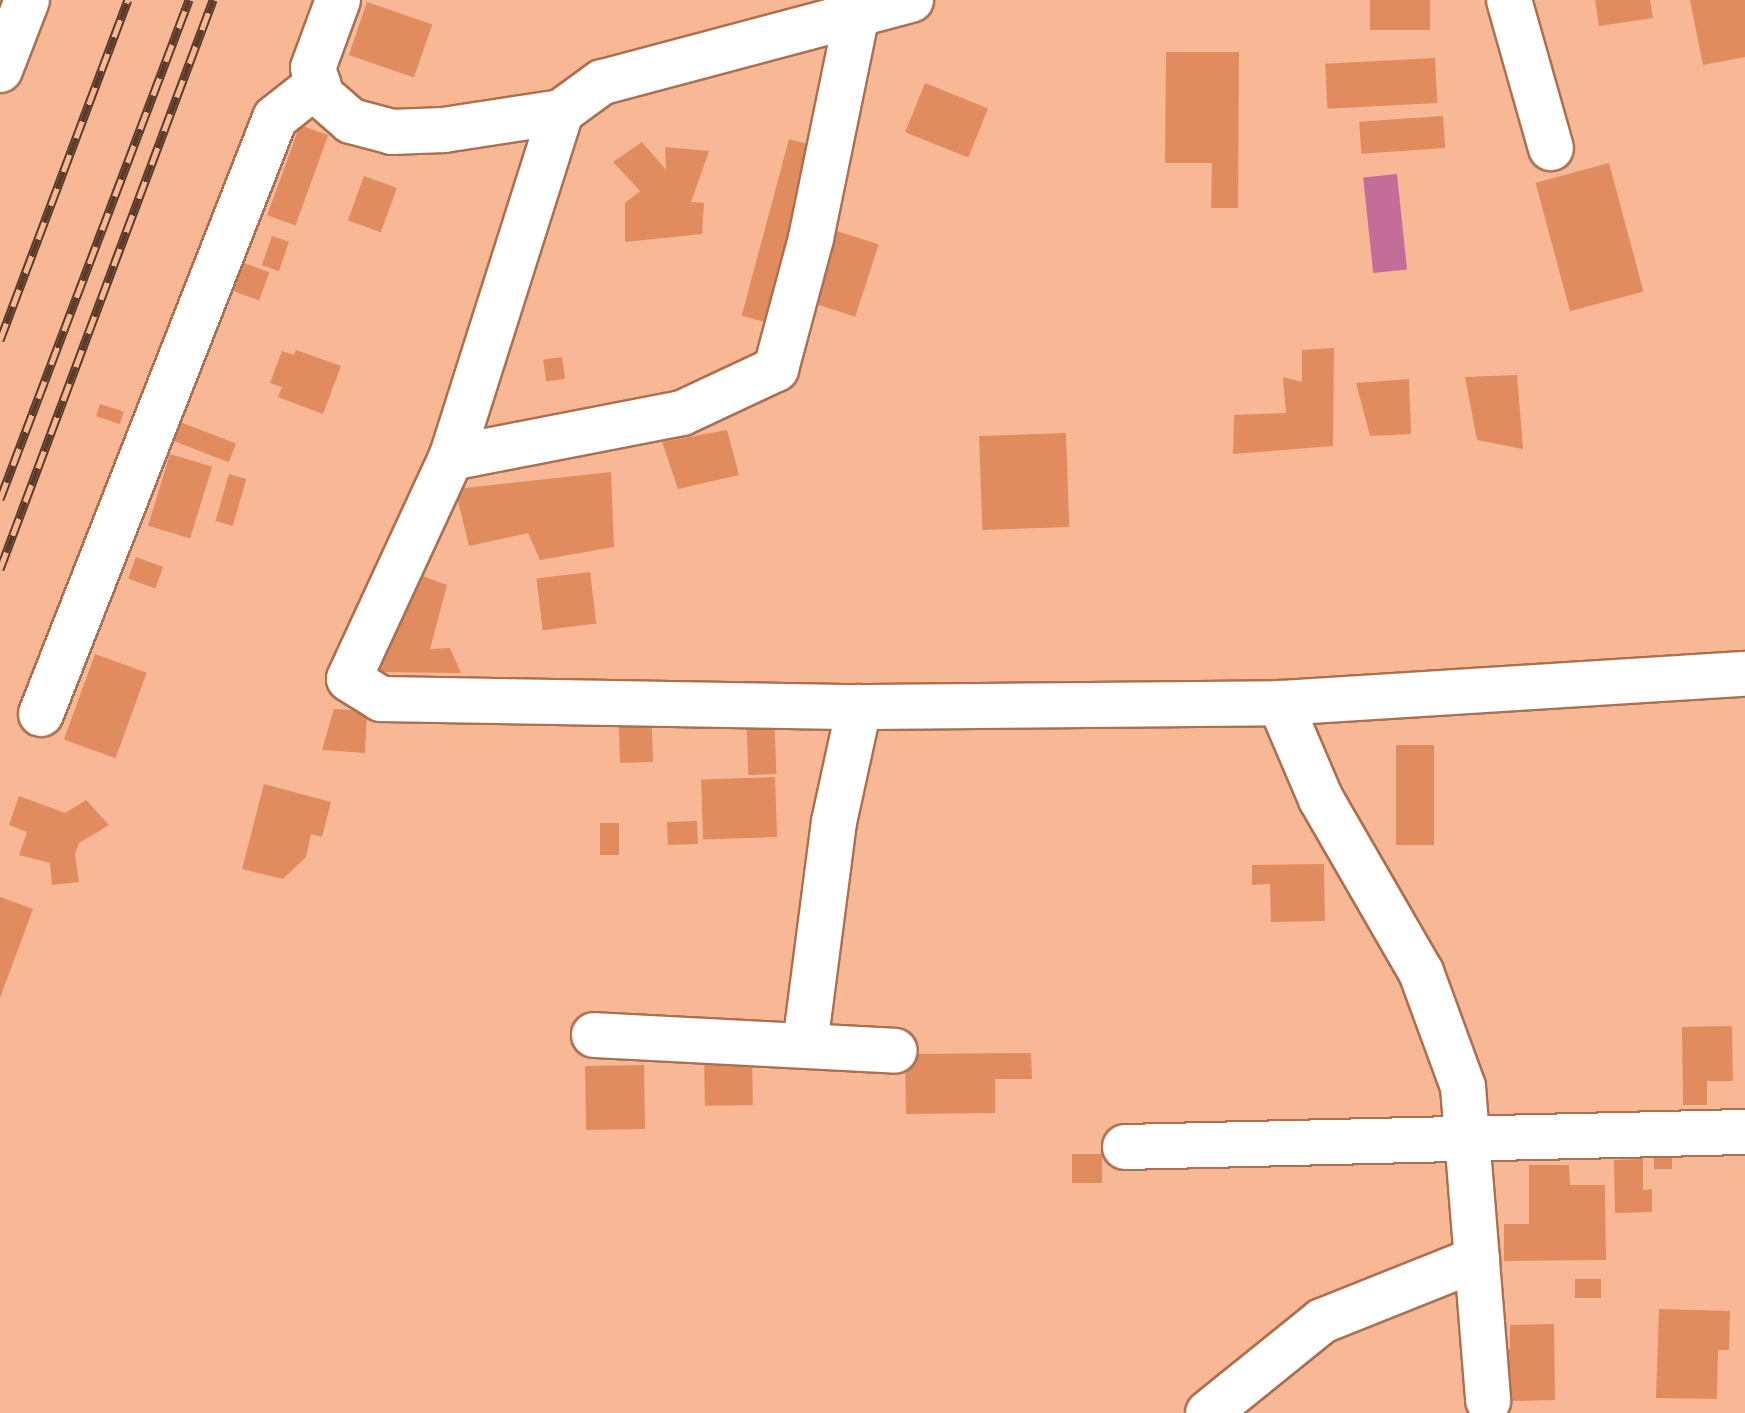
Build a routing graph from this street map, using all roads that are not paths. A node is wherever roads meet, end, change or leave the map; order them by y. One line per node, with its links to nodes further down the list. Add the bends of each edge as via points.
1 (27, 0): 6 (street)
2 (338, 0): 7 (street, via 313,68)
3 (911, 0): 5 (street)
4 (1509, 0): 9 (street)
5 (856, 18): 8 (street, via 602,82); 10 (street, via 811,238 776,369 682,413)
6 (0, 70)
7 (318, 84): 8 (street, via 321,95 351,121 392,132 444,130); 14 (street, via 275,118)
8 (561, 112): 10 (street)
9 (1551, 148)
10 (451, 458): 13 (street, via 349,679 381,699)
11 (1745, 674): 12 (street)
12 (1280, 703): 13 (street); 19 (street, via 1321,799 1421,972 1463,1087)
13 (859, 707): 16 (street, via 834,822)
14 (41, 714)
15 (594, 1035): 16 (street)
16 (805, 1045): 17 (street)
17 (895, 1051)
18 (1745, 1132): 19 (street)
19 (1467, 1139): 20 (street); 21 (street)
20 (1125, 1147)
21 (1477, 1259): 22 (street); 23 (street, via 1322,1321)
22 (1488, 1401)
23 (1208, 1413)

